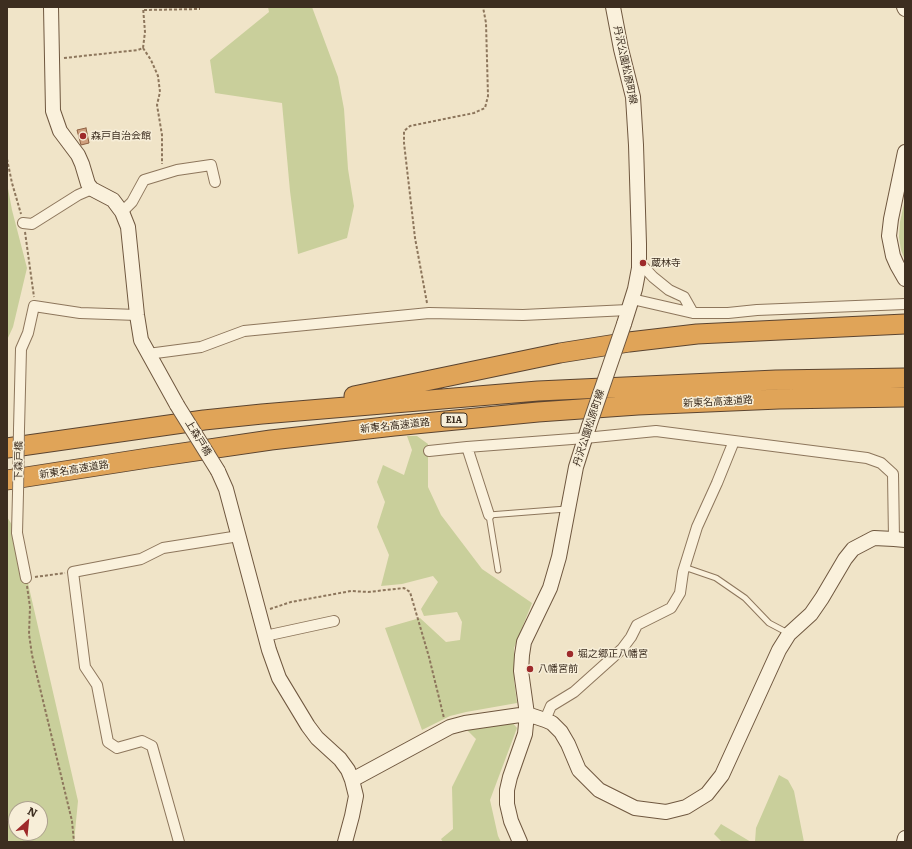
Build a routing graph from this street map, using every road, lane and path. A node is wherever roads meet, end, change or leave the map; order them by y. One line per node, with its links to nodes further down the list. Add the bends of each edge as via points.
1 (51, 7): 7 (street)
2 (483, 7): 20 (path, via 486,22 488,96 485,108 474,114 410,126 404,131 415,238)
3 (613, 7): 15 (street, 丹沢公園松原町線, via 633,97)
4 (144, 8): 5 (path); 6 (path)
5 (200, 9)
6 (143, 48): 7 (path); 10 (path, via 158,76)
7 (52, 60): 12 (street, via 53,111 60,131 78,155 88,184)
8 (905, 152): 16 (street, via 889,236 893,256)
9 (7, 159): 14 (path)
10 (162, 175): 11 (street, via 211,165); 13 (street, via 144,180 132,202)
11 (214, 182)
12 (92, 188): 13 (street, via 113,200); 14 (street, via 32,224)
13 (122, 212): 22 (street, 上森戸橋, via 128,227)
14 (23, 223): 19 (path)
15 (639, 262): 17 (street, 丹沢公園松原町線); 21 (street, via 668,290 684,297)
16 (905, 279)
17 (630, 304): 20 (street, via 523,315); 21 (street); 28 (street, 丹沢公園松原町線, bridge)
18 (905, 304): 21 (street)
19 (34, 306): 22 (street, via 80,313); 33 (street, 下森戸橋, bridge, via 28,333 21,349 19,429)
20 (429, 313): 24 (street, via 244,331 201,347)
21 (693, 313)
22 (137, 315): 24 (street, 上森戸橋, via 141,340)
23 (902, 324): 27 (highway, via 697,334 629,342 560,353)
24 (148, 354): 36 (street, 上森戸橋, bridge, via 218,471 226,489)
25 (905, 378): 27 (highway, 新東名高速道路 / E1A, via 776,380 538,391)
26 (905, 398): 33 (highway, 新東名高速道路 / E1A, via 771,399 638,406 538,412 402,425 271,440 156,457)
27 (262, 414): 31 (highway, 新東名高速道路 / E1A)
28 (587, 432): 29 (street, via 656,431); 30 (street); 34 (street, 丹沢公園松原町線, via 576,467)
29 (734, 441): 37 (street, via 868,458 881,463 892,474); 38 (street, via 697,527)
30 (467, 447): 32 (street); 35 (street)
31 (7, 448)
32 (429, 451)
33 (13, 487): 41 (street, 下森戸橋, via 17,533)
34 (569, 509): 35 (lane); 46 (street, 丹沢公園松原町線, via 550,588 524,642 521,671)
35 (489, 515): 39 (lane)
36 (239, 536): 40 (street, via 163,548 141,559); 42 (street, 上森戸橋)
37 (900, 539): 44 (street, via 874,538 853,549 811,614)
38 (684, 567): 44 (lane, via 716,578 745,598 769,623); 47 (street, via 680,593 671,608 637,626 622,649 574,692 551,706)
39 (498, 570)
40 (73, 572): 41 (path); 52 (street, via 85,667 97,685 108,742 117,748 142,741 152,746)
41 (26, 578): 51 (path, via 32,655 72,821)
42 (259, 612): 45 (street, 上森戸橋); 48 (path, via 291,602 351,591 404,588 410,592 444,720)
43 (334, 621): 45 (street)
44 (789, 634): 47 (street, via 779,650 722,775 707,794 686,806 666,812 635,808 599,790 579,770 561,732)
45 (265, 636): 49 (street, 上森戸橋, via 279,678 308,726 340,759)
46 (522, 714): 47 (street); 48 (street, via 465,722); 54 (street, 丹沢公園松原町線, via 525,734 507,790 507,804)
47 (545, 720)
48 (450, 727): 49 (street)
49 (352, 780): 53 (street, 上森戸橋, via 356,796)
50 (905, 838): 55 (street)
51 (74, 842)
52 (178, 842)
53 (345, 842)
54 (520, 842)
55 (904, 842)

